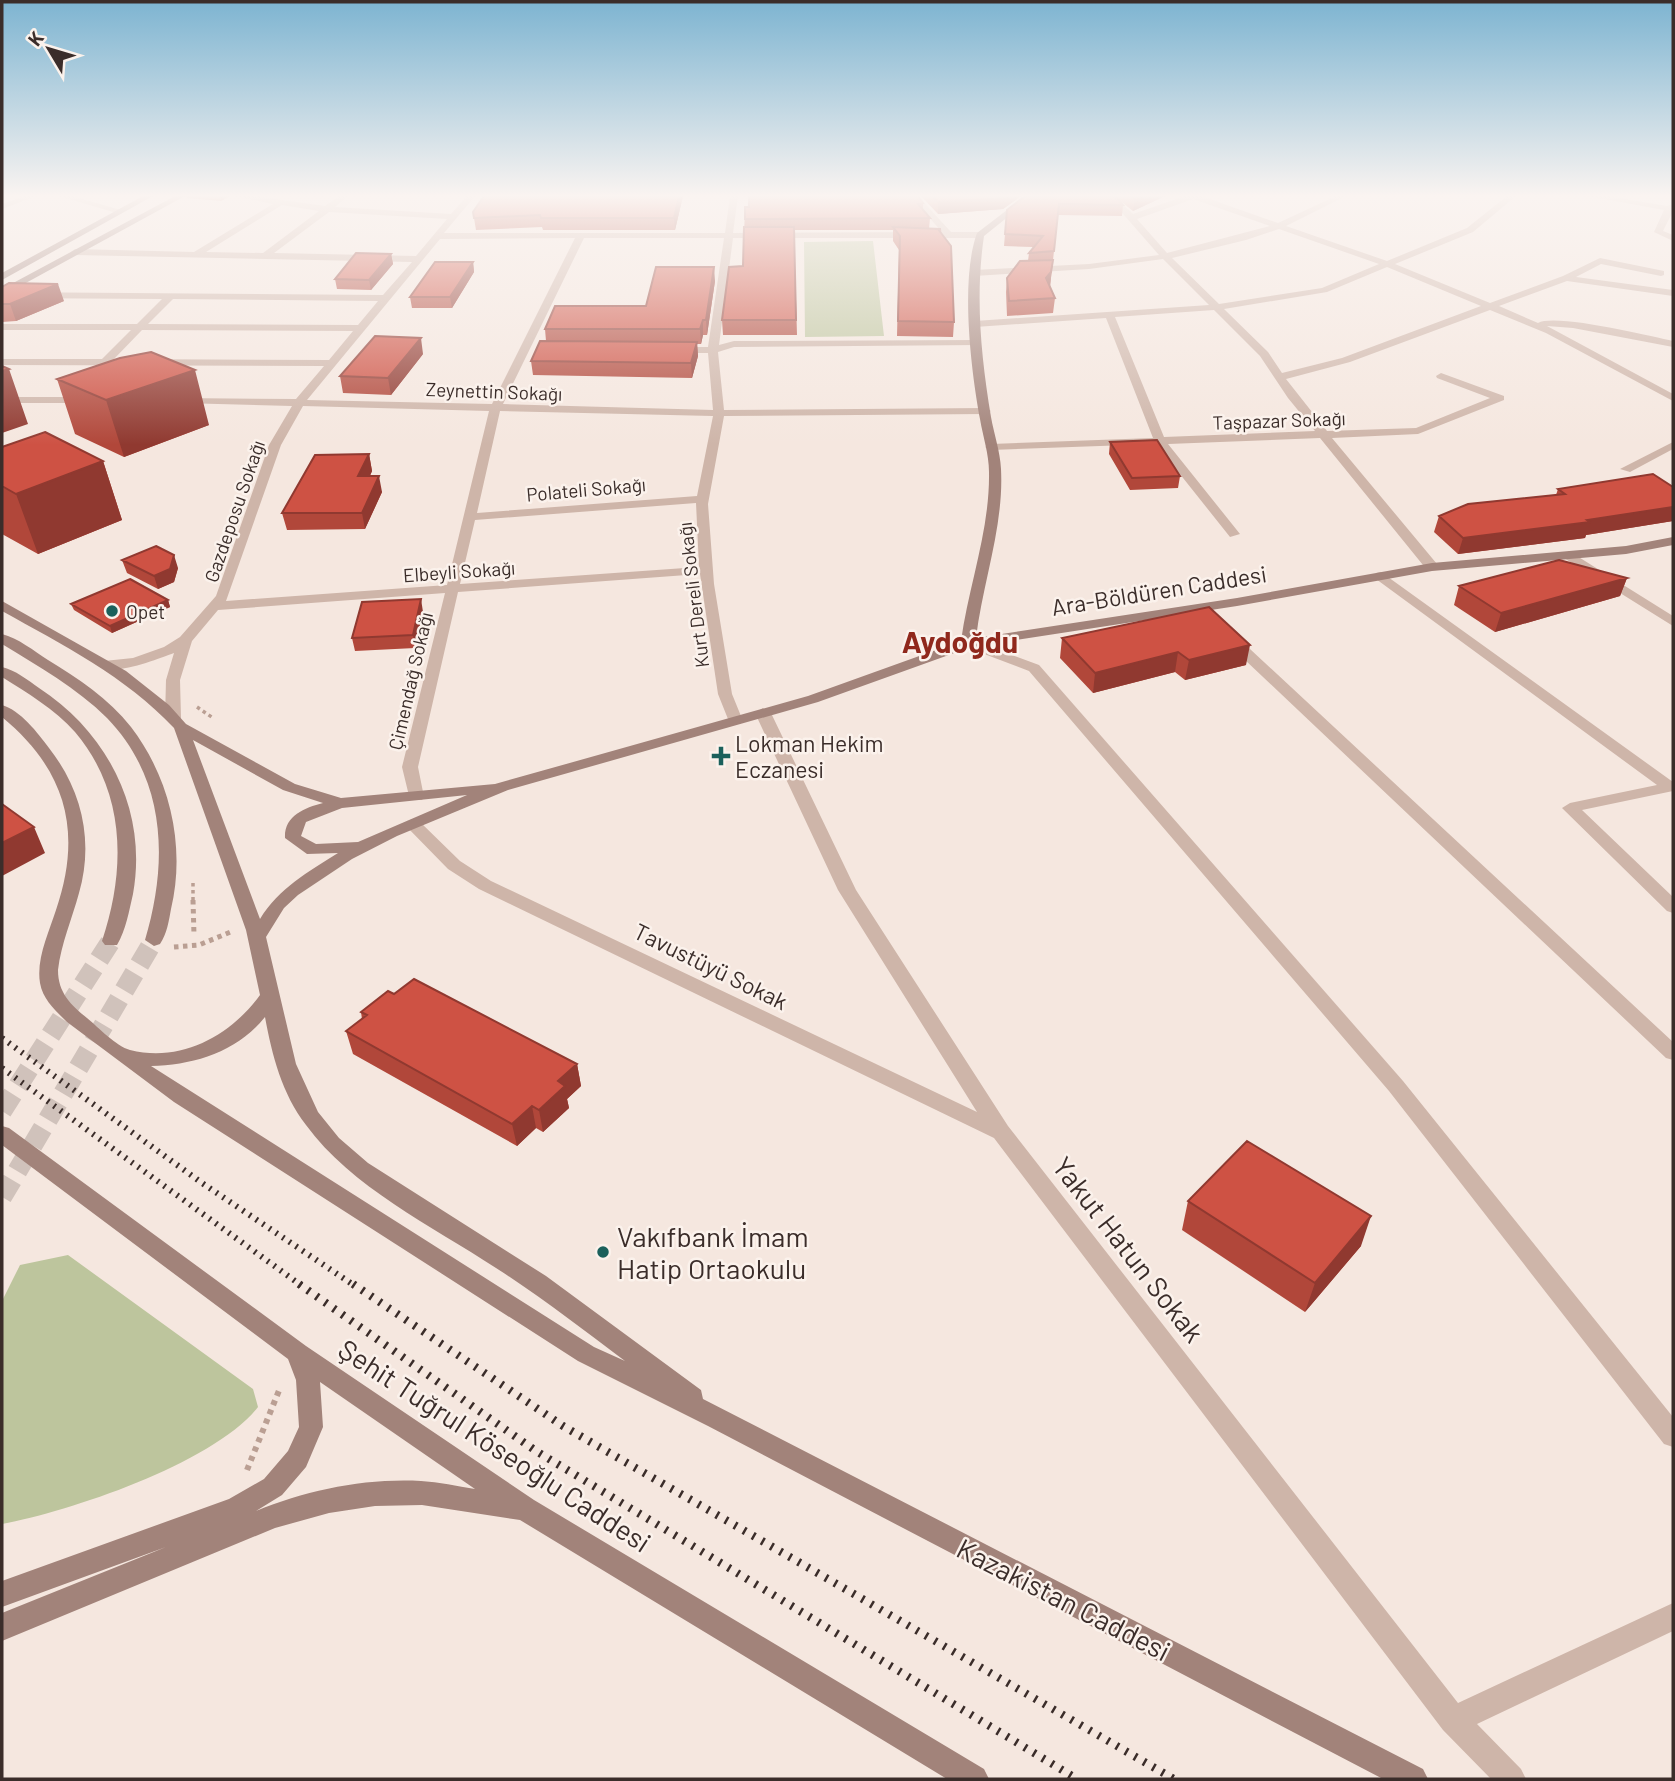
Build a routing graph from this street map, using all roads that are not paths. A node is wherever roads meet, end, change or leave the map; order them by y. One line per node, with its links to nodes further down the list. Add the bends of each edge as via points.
1 (28, 279): 14 (main road)
2 (403, 279): 16 (street, Gazdeposu Sokağı)
3 (558, 279): 27 (street, Çimendağ Sokağı)
4 (724, 279): 30 (street, Kurt Dereli Sokağı)
5 (974, 279): 21 (main road)
6 (1189, 279): 17 (street)
7 (1352, 279): 17 (street, via 1324,290)
8 (1423, 279): 18 (street)
9 (1563, 279): 18 (street)
10 (1575, 279): 12 (street)
11 (1651, 279): 12 (street)
12 (1638, 287): 13 (street)
13 (1673, 293)
14 (2, 294): 15 (street)
15 (171, 296): 16 (street); 23 (street)
16 (387, 298): 24 (street, Gazdeposu Sokağı)
17 (1217, 307): 19 (street); 35 (street)
18 (1490, 307): 20 (street); 35 (street, via 1346,360)
19 (1110, 316): 21 (street); 45 (street)
20 (1529, 322): 26 (street); 36 (street)
21 (975, 324): 25 (main road)
22 (2, 327): 23 (street)
23 (137, 328): 24 (street); 32 (street)
24 (361, 328): 33 (street, Gazdeposu Sokağı)
25 (976, 344): 30 (street, via 734,344); 42 (main road)
26 (1673, 344)
27 (523, 349): 28 (street); 41 (street, Çimendağ Sokağı)
28 (537, 349)
29 (659, 350): 30 (street)
30 (713, 350): 43 (street, Kurt Dereli Sokağı)
31 (2, 362): 32 (street)
32 (104, 362): 33 (street)
33 (331, 363): 40 (street, Gazdeposu Sokağı)
34 (1441, 376): 44 (street, Taşpazar Sokağı, via 1500,398 1418,431)
35 (1280, 377): 44 (street)
36 (1673, 398)
37 (2, 400): 38 (street)
38 (97, 400)
39 (164, 400): 40 (street, Zeynettin Sokağı)
40 (300, 401): 41 (street, Zeynettin Sokağı); 59 (street, Gazdeposu Sokağı, via 275,445)
41 (495, 410): 43 (street, Zeynettin Sokağı); 50 (street, Çimendağ Sokağı)
42 (985, 411): 43 (street, Zeynettin Sokağı); 47 (main road)
43 (717, 418): 49 (street, Kurt Dereli Sokağı)
44 (1328, 436): 45 (street, Taşpazar Sokağı); 54 (street)
45 (1160, 442): 47 (street, Taşpazar Sokağı); 51 (street)
46 (1673, 445): 48 (street, via 1626,468)
47 (991, 447): 64 (main road, via 995,470 990,540 971,605)
48 (1637, 473)
49 (704, 499): 50 (street, Polateli Sokağı); 55 (street, Kurt Dereli Sokağı)
50 (471, 517): 57 (street, Çimendağ Sokağı)
51 (1234, 534)
52 (1673, 541): 53 (main road, Ara-Böldüren Caddesi)
53 (1569, 555): 54 (main road, Ara-Böldüren Caddesi); 61 (street)
54 (1432, 567): 56 (main road, Ara-Böldüren Caddesi)
55 (706, 570): 57 (street, Elbeyli Sokağı); 69 (street, Kurt Dereli Sokağı, via 725,694)
56 (1381, 576): 60 (main road, Ara-Böldüren Caddesi); 76 (street, via 1670,788 1570,808)
57 (452, 592): 59 (street, Elbeyli Sokağı); 72 (street, Çimendağ Sokağı, via 410,767)
58 (2, 605): 65 (main road, Ara-Böldüren Caddesi)
59 (215, 606): 63 (street, Gazdeposu Sokağı)
60 (1198, 608): 64 (main road, Ara-Böldüren Caddesi); 81 (street)
61 (1673, 622)
62 (2, 638): 78 (main road, via 98,702 127,731 146,765 163,820 169,866)
63 (185, 640): 65 (street, via 135,662); 70 (street, via 173,680)
64 (968, 643): 68 (main road, Ara-Böldüren Caddesi); 87 (street, via 1034,668 1396,1086)
65 (104, 665): 70 (main road, Ara-Böldüren Caddesi)
66 (2, 671): 79 (main road, via 80,728 102,758 117,791 126,828 128,871)
67 (2, 710): 82 (main road, via 46,750 69,792 75,818 79,846 75,876 48,968 51,989 62,1007)
68 (763, 713): 69 (main road, Ara-Böldüren Caddesi); 83 (street, Yakut Hatun Sokak, via 848,890)
69 (736, 721): 71 (main road, Ara-Böldüren Caddesi)
70 (177, 723): 73 (main road, Ara-Böldüren Caddesi, via 289,787); 77 (main road)
71 (502, 787): 72 (main road, Ara-Böldüren Caddesi); 74 (main road, Ara-Böldüren Caddesi)
72 (416, 797): 73 (main road, Ara-Böldüren Caddesi)
73 (340, 803): 75 (main road, via 299,820 291,833 296,842 324,851)
74 (412, 824): 75 (main road, Ara-Böldüren Caddesi); 83 (street, Tavustüyü Sokak, via 454,865 485,885)
75 (370, 842): 77 (main road, Ara-Böldüren Caddesi, via 292,891)
76 (1673, 907)
77 (257, 937): 80 (main road)
78 (154, 940)
79 (111, 941)
80 (268, 998): 82 (main road, via 247,1026 210,1049 161,1060); 86 (main road, via 293,1085 317,1129 334,1149 590,1320)
81 (1673, 1053)
82 (125, 1057): 86 (main road, via 533,1322)
83 (1001, 1132): 92 (street, Yakut Hatun Sokak)
84 (2, 1134): 85 (main road, Şehit Tuğrul Köseoğlu Caddesi)
85 (298, 1353): 88 (main road, Şehit Tuğrul Köseoğlu Caddesi); 89 (main road, via 308,1380 311,1427 297,1459 273,1487 237,1508)
86 (717, 1418): 94 (main road, Kazakistan Caddesi)
87 (1673, 1436)
88 (525, 1509): 91 (main road, via 422,1493 329,1501 274,1516); 93 (main road, Şehit Tuğrul Köseoğlu Caddesi)
89 (2, 1594)
90 (1673, 1617): 92 (street)
91 (2, 1627)
92 (1453, 1720): 95 (street, Yakut Hatun Sokak)
93 (974, 1779)
94 (1413, 1779)
95 (1511, 1779)

